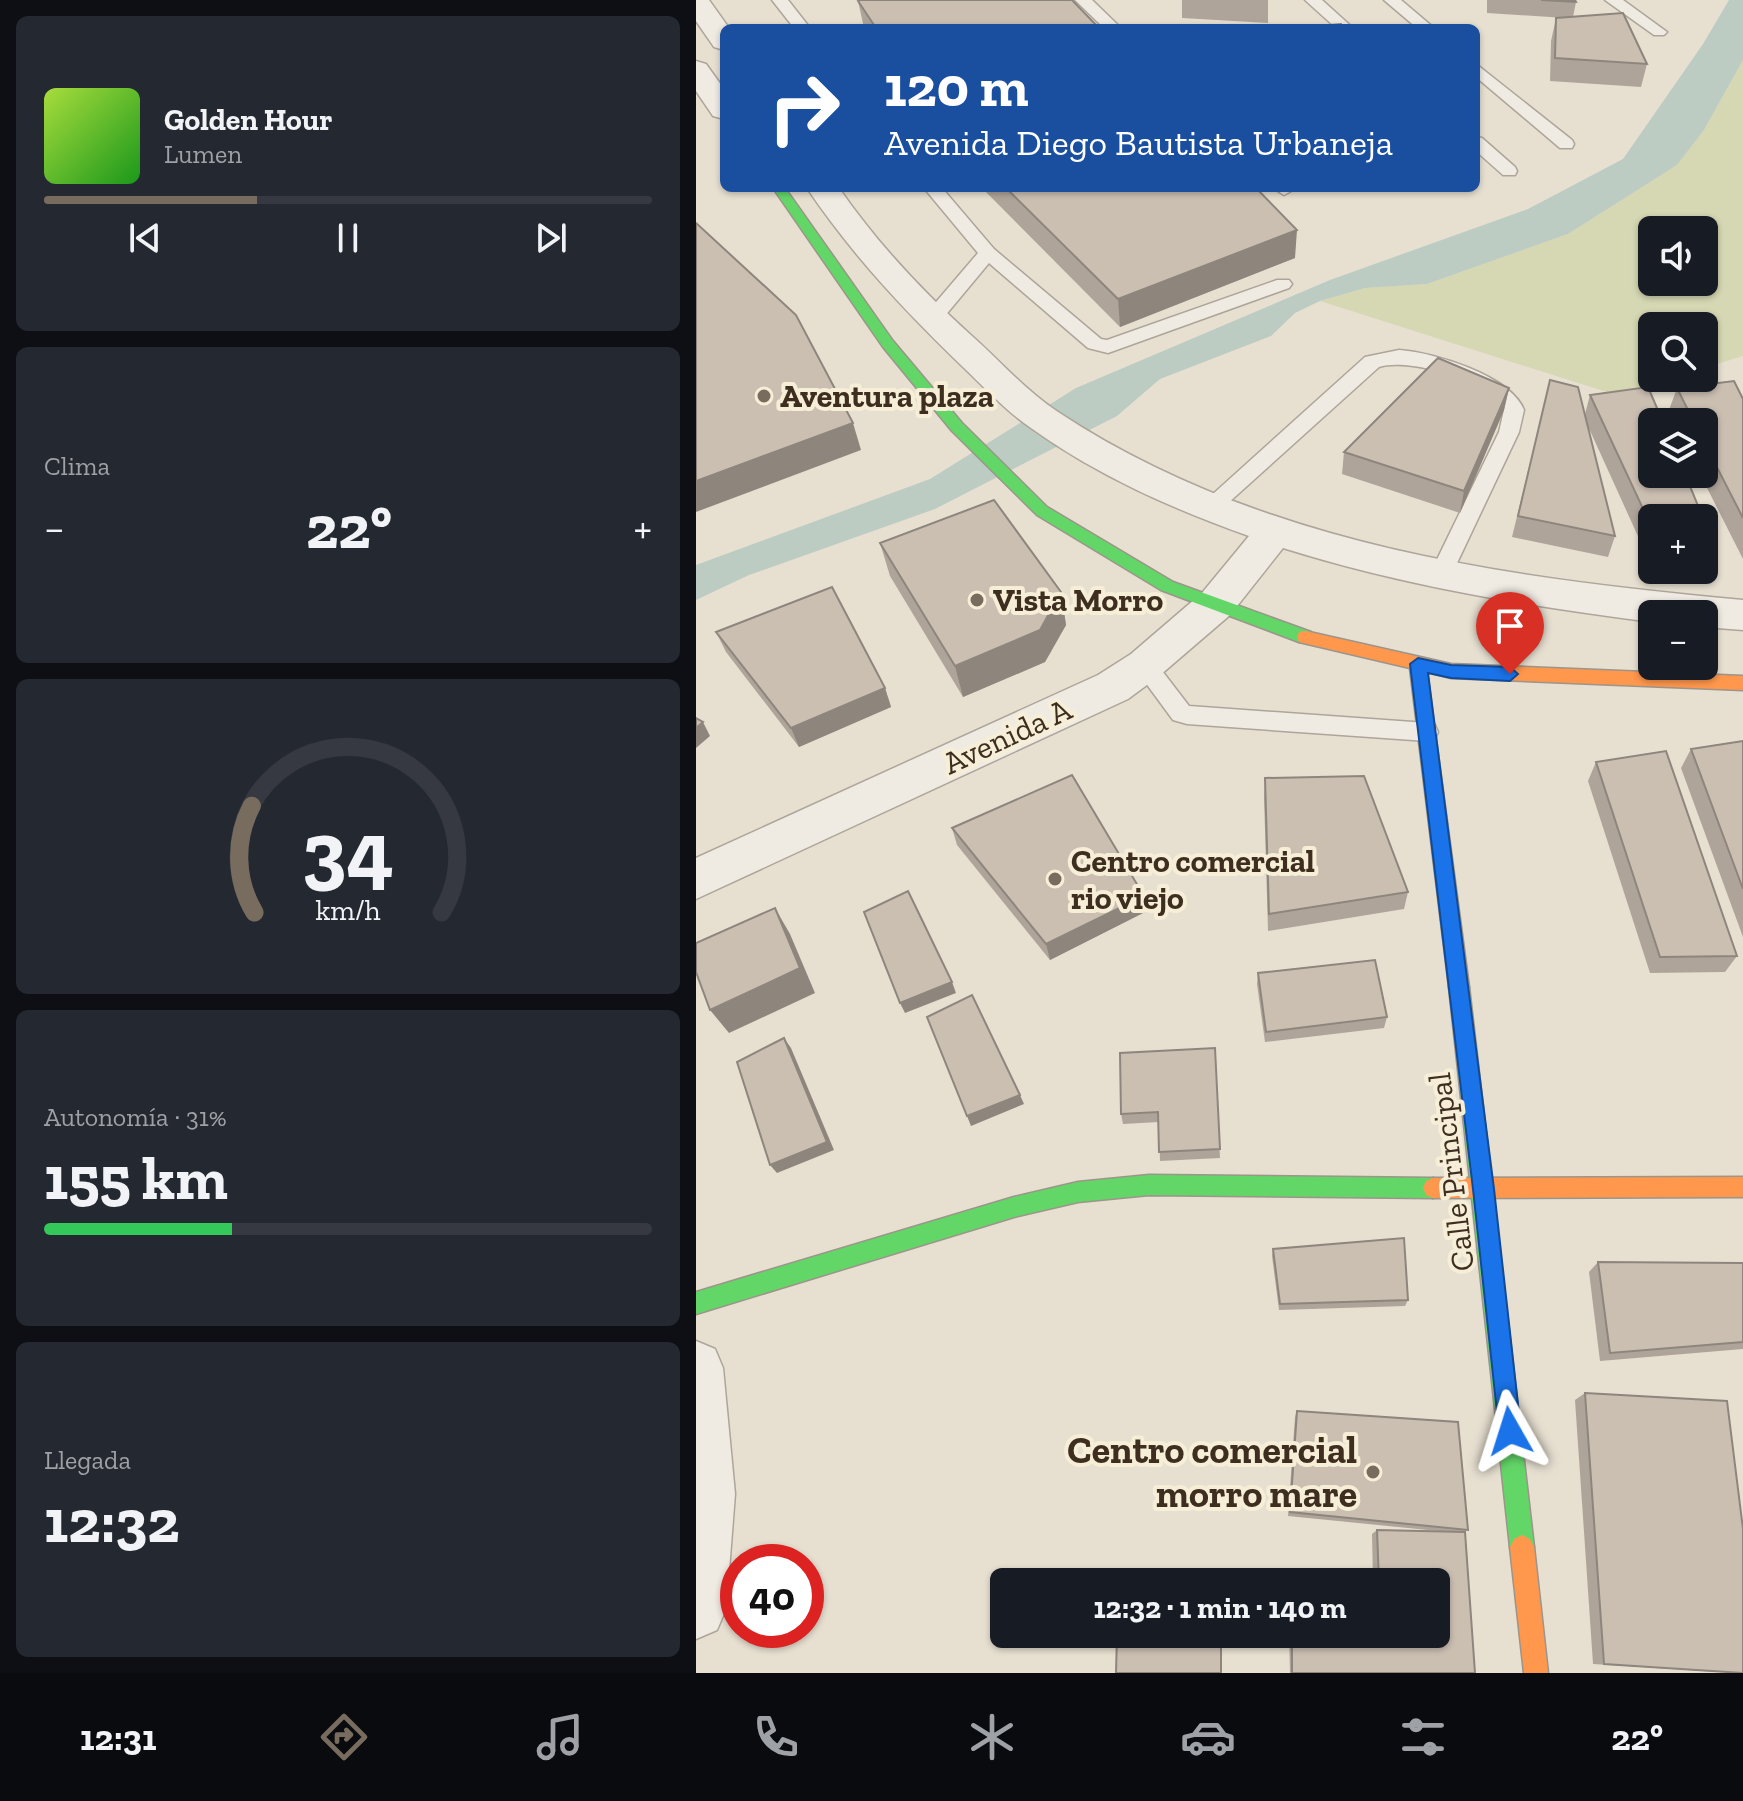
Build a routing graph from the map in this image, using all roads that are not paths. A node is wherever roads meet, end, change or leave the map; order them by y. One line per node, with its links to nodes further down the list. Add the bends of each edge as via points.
1 (780, 0): 7 (lane)
2 (1083, 0): 8 (lane)
3 (1313, 0): 9 (lane)
4 (1392, 0): 10 (lane)
5 (1613, 0): 11 (lane)
6 (696, 1): 12 (street)
7 (799, 24)
8 (1109, 24)
9 (1340, 24)
10 (1421, 24)
11 (1659, 32)
12 (720, 35)
13 (696, 70): 15 (street)
14 (1480, 72): 16 (lane)
15 (720, 104)
16 (1566, 144)
17 (1480, 146): 18 (lane)
18 (1509, 171)
19 (782, 192): 28 (street, via 888,344 957,427 1042,511 1167,586)
20 (826, 192): 24 (street)
21 (936, 192): 22 (lane)
22 (988, 253): 23 (lane, via 1095,344 1108,347); 24 (lane)
23 (1283, 284)
24 (932, 319): 25 (street, via 1042,418 1093,451)
25 (1210, 508): 26 (street); 27 (lane, via 1372,362 1410,357 1491,385 1511,402 1515,413)
26 (1275, 531): 27 (street); 28 (street, Avenida A)
27 (1441, 574): 29 (street, via 1651,608)
28 (1216, 604): 30 (street, via 1318,642); 31 (street, Avenida A)
29 (1743, 615)
30 (1418, 664): 32 (street, via 1451,671); 33 (street, Calle Principal)
31 (1145, 665): 33 (lane, via 1187,715); 34 (street, Avenida A, via 1113,687)
32 (1743, 683)
33 (1427, 732): 36 (street, Calle Principal)
34 (696, 879)
35 (1743, 1187): 36 (street)
36 (1484, 1189): 37 (street, via 1149,1185 1078,1192); 40 (street, Calle Principal)
37 (696, 1303)
38 (696, 1368): 39 (street, via 707,1494)
39 (696, 1609)
40 (1536, 1673)

